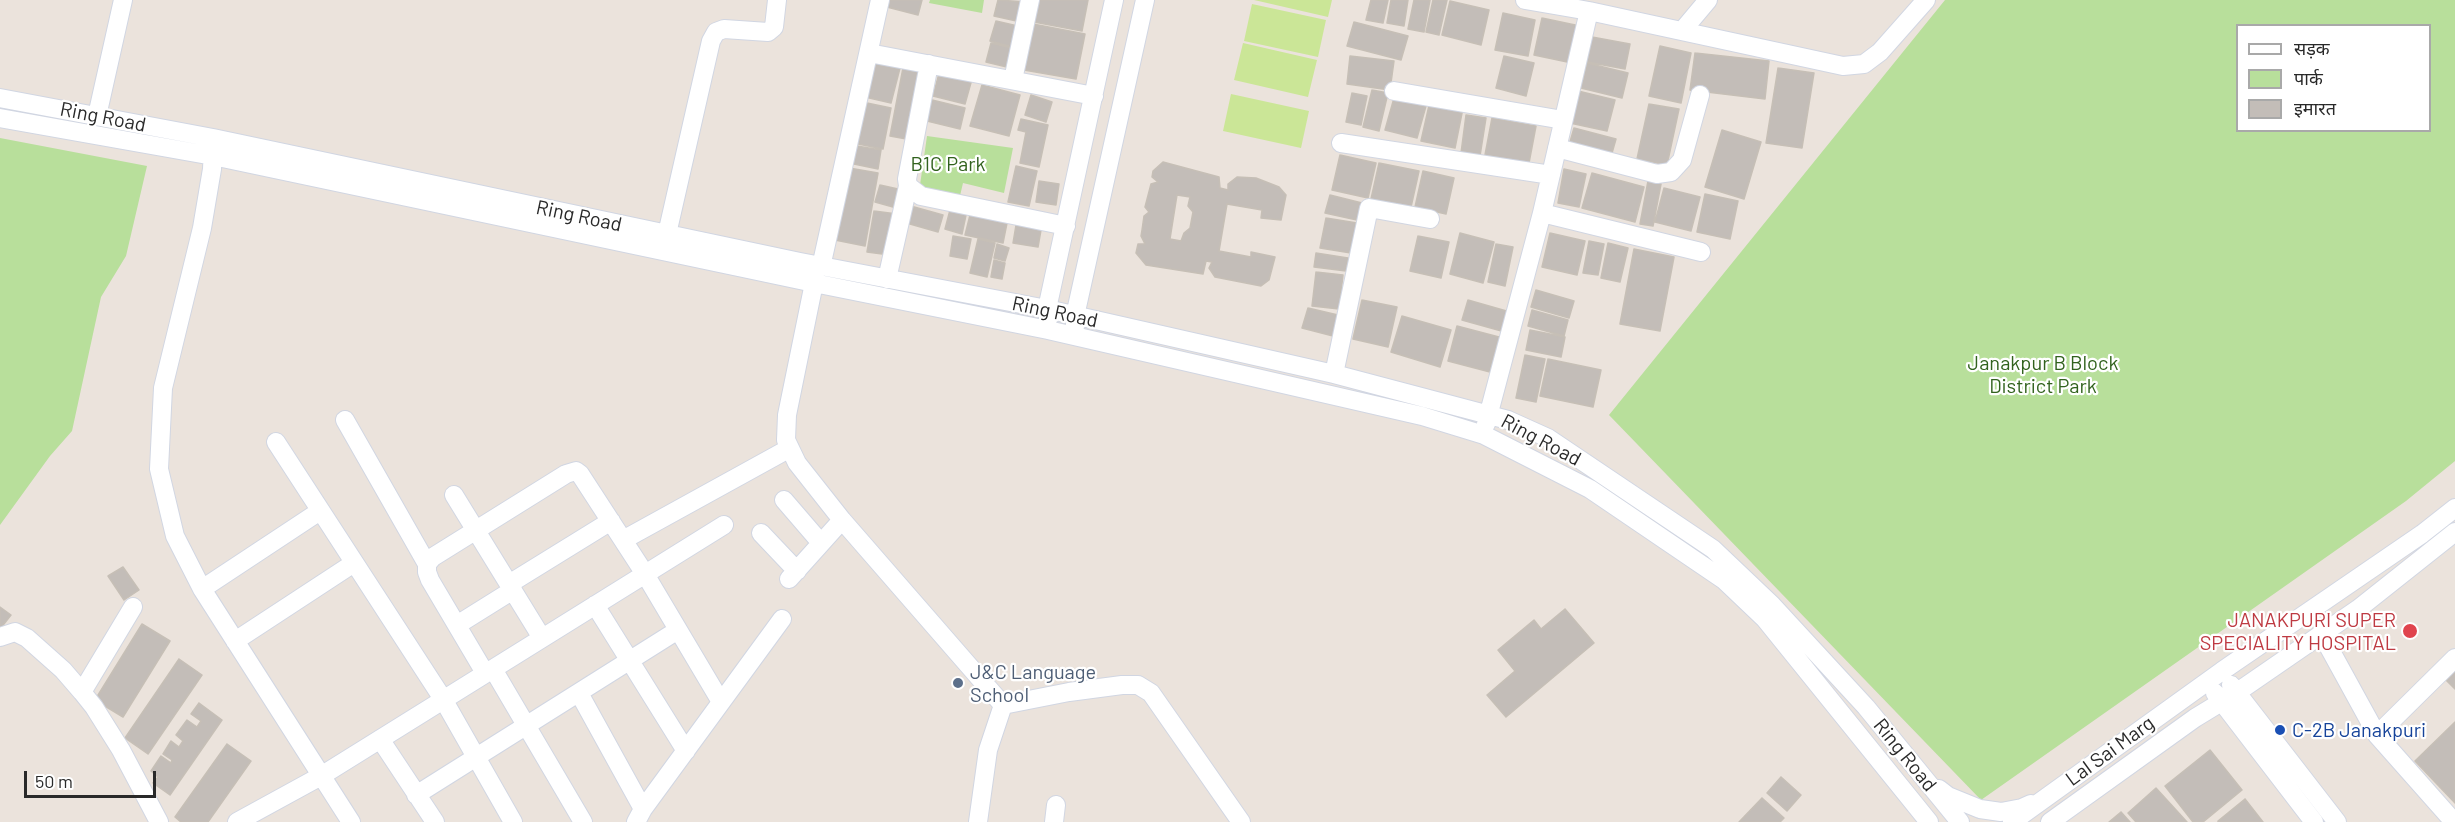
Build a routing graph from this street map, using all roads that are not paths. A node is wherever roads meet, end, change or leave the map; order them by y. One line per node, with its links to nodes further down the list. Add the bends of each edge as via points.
1 (123, 0): 19 (street)
2 (777, 0): 30 (street, via 774,27 768,32 724,29 711,40)
3 (880, 0): 12 (street)
4 (1030, 0): 14 (street)
5 (1114, 0): 17 (street)
6 (1145, 0): 35 (street)
7 (1525, 0): 10 (street)
8 (1708, 0): 11 (street)
9 (1926, 0): 11 (street, via 1880,52 1864,64 1844,66)
10 (1589, 11): 11 (street); 21 (street)
11 (1682, 31)
12 (869, 53): 13 (street); 32 (street)
13 (929, 64): 14 (street); 26 (street)
14 (1013, 80): 17 (street)
15 (1394, 91): 21 (street)
16 (1700, 95): 24 (street, via 1682,160 1671,172 1657,174)
17 (1094, 96): 29 (street)
18 (0, 98): 19 (street, Ring Road)
19 (97, 116): 23 (street, Ring Road)
20 (0, 118): 23 (street, Ring Road)
21 (1563, 120): 24 (street)
22 (1341, 143): 25 (street)
23 (213, 147): 30 (street, Ring Road); 32 (street, Ring Road); 60 (street, via 202,228 164,388 159,469 175,536)
24 (1557, 148): 25 (street)
25 (1551, 175): 27 (street)
26 (908, 186): 29 (street, via 921,196); 33 (street)
27 (1542, 213): 31 (street); 39 (street)
28 (1430, 219): 38 (street, via 1369,208)
29 (1066, 226): 34 (street)
30 (667, 234): 32 (street, Ring Road)
31 (1701, 252)
32 (819, 267): 33 (street, Ring Road); 36 (street, Ring Road); 43 (street, via 787,415 786,440)
33 (887, 279): 34 (street, Ring Road)
34 (1047, 309): 35 (street, Ring Road); 36 (street)
35 (1075, 316): 37 (street); 38 (street, Ring Road)
36 (1048, 330): 37 (street, Ring Road)
37 (1075, 336): 41 (street, Ring Road, via 1422,416)
38 (1334, 374): 39 (street, Ring Road)
39 (1488, 413): 41 (street); 63 (street, Ring Road, via 1548,438 1713,549)
40 (345, 420): 57 (street)
41 (1484, 435): 63 (street, Ring Road, via 1590,489)
42 (276, 442): 47 (street)
43 (790, 448): 48 (street, via 797,463); 54 (street)
44 (454, 495): 51 (street)
45 (784, 500): 55 (street)
46 (2455, 508): 74 (street, Lal Sai Marg)
47 (320, 511): 56 (street); 60 (street)
48 (842, 520): 55 (street); 81 (street)
49 (611, 521): 51 (street, via 580,474 571,471); 54 (street); 59 (street)
50 (724, 525): 58 (street)
51 (477, 530): 57 (street); 59 (street)
52 (2455, 532): 67 (street, Lal Sai Marg, via 2358,609)
53 (761, 533): 55 (street, via 793,575)
54 (624, 540): 58 (street)
55 (821, 543)
56 (354, 563): 70 (street); 78 (street)
57 (427, 564): 65 (street, via 430,580)
58 (645, 574): 61 (street); 66 (street)
59 (511, 587): 65 (street); 69 (street)
60 (202, 589): 70 (street)
61 (595, 605): 69 (street); 72 (street)
62 (133, 607): 75 (street)
63 (1769, 613): 87 (street, Ring Road, via 1866,707); 89 (street, Ring Road)
64 (782, 619): 79 (street)
65 (457, 625): 73 (street)
66 (678, 630): 72 (street); 79 (street)
67 (2321, 633): 77 (street, Lal Sai Marg); 83 (street)
68 (0, 637): 75 (street, via 15,632 27,638)
69 (542, 638): 73 (street)
70 (235, 641): 88 (street)
71 (2455, 658): 83 (street)
72 (630, 661): 76 (street); 85 (street)
73 (489, 671): 78 (street); 82 (street)
74 (2215, 676): 77 (street); 80 (street); 91 (street, Lal Sai Marg)
75 (82, 692): 95 (street, via 121,750)
76 (579, 693): 82 (street); 92 (street)
77 (2236, 693): 80 (street, Lal Sai Marg); 107 (street)
78 (443, 699): 84 (street); 86 (street)
79 (721, 702): 85 (street)
80 (2220, 702): 94 (street, Lal Sai Marg); 106 (street)
81 (1003, 705): 93 (street, via 1069,692 1138,685 1151,693); 101 (street, via 988,750)
82 (527, 727): 86 (street); 100 (street)
83 (2377, 735): 108 (street)
84 (380, 739): 88 (street); 90 (street)
85 (686, 751): 92 (street)
86 (477, 759): 90 (street); 99 (street)
87 (1917, 771): 91 (street, via 1948,796 1980,809 2001,812); 104 (street, Ring Road)
88 (321, 776): 96 (street); 97 (street)
89 (1904, 791): 102 (street); 103 (street, Ring Road)
90 (416, 795): 98 (street)
91 (2046, 797): 105 (street, Lal Sai Marg)
92 (640, 815)
93 (1233, 817)
94 (2056, 820)
95 (159, 822)
96 (237, 822)
97 (351, 822)
98 (435, 822)
99 (513, 822)
100 (583, 822)
101 (978, 822)
102 (1918, 822)
103 (1929, 822)
104 (1960, 822)
105 (2012, 822)
106 (2314, 822)
107 (2337, 822)
108 (2454, 822)

